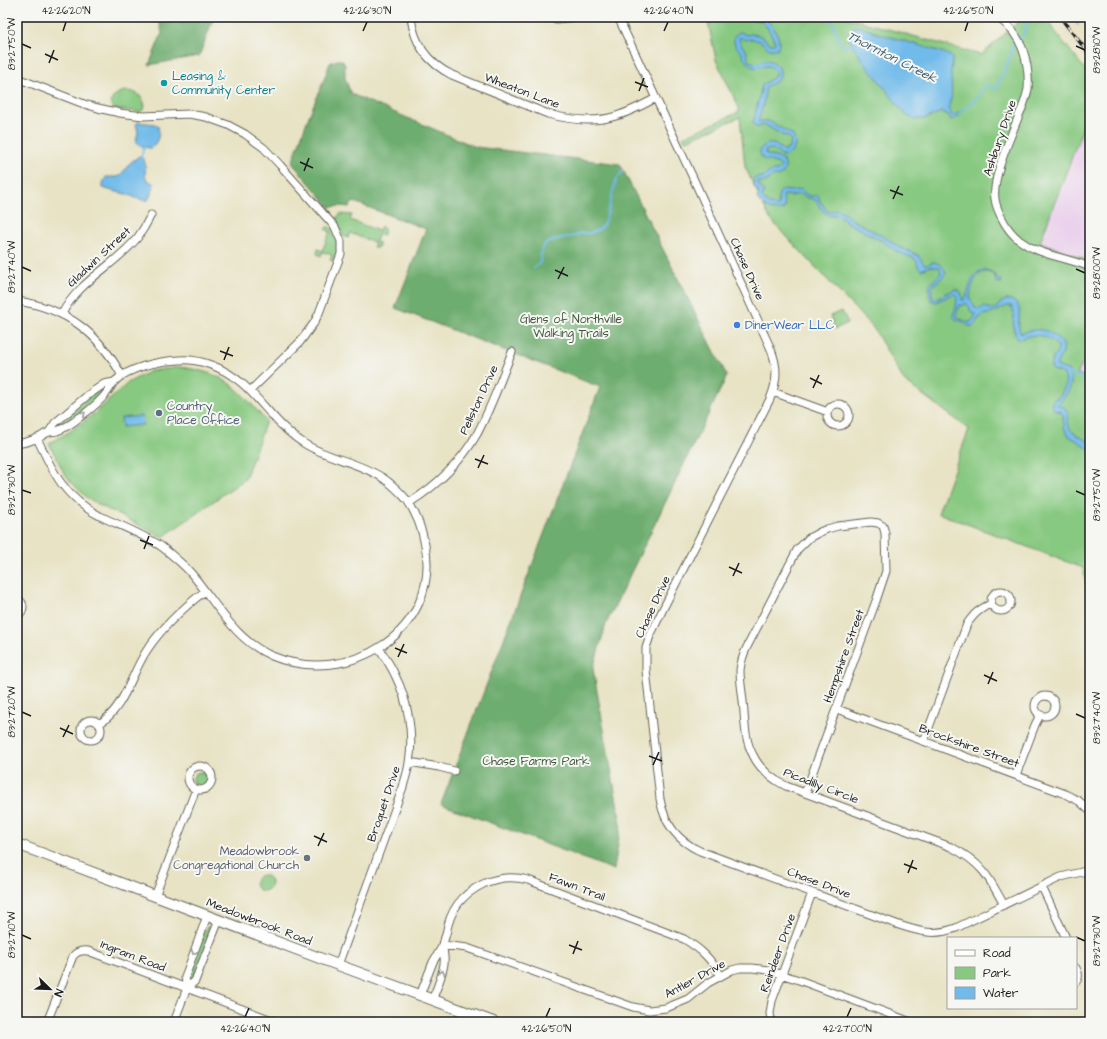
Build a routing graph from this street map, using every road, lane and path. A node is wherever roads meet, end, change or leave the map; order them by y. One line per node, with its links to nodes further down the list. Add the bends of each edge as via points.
1 (411, 17): 7 (street, Wheaton Lane, via 419,46 439,67 452,75 548,114 582,120 604,119 624,114)
2 (546, 17): 3 (street)
3 (575, 17)
4 (618, 17): 7 (street, Chase Drive)
5 (997, 17): 9 (street, Ashbury Drive, via 1019,40 1027,65 1028,89 996,180 995,199 998,209 1011,232 1027,246)
6 (17, 78): 15 (street, via 98,108 120,113 143,116 197,115 217,120 245,134 264,148 335,227 341,241 341,254 314,323 293,350)
7 (656, 98): 16 (street, Chase Drive, via 772,351 776,363)
8 (151, 215): 11 (street, Gladwin Street, via 135,241 82,286)
9 (1090, 267)
10 (17, 301): 11 (street)
11 (62, 314): 13 (street, via 99,343)
12 (512, 352): 21 (street, Pellston Drive, via 485,417 467,450 434,485)
13 (122, 376): 14 (street); 15 (street, via 151,363 189,360 220,368)
14 (114, 382): 18 (street, via 104,384 88,395 55,423); 18 (street, one-way to 14, via 56,432 82,416)
15 (251, 390): 21 (street, via 281,425 296,437 320,452 362,467 381,477)
16 (773, 392): 17 (street); 41 (street, Chase Drive, via 650,636 646,648 646,670 660,799 671,828 688,845 700,851)
17 (828, 412)
18 (49, 432): 19 (street)
19 (37, 438): 20 (street); 23 (street, via 55,476 71,496 94,513 161,546 182,563)
20 (17, 444)
21 (409, 503): 27 (street, via 424,539 428,563 426,580 422,595 410,617 396,634)
22 (882, 525): 28 (street, Hempshire Street, via 885,530 886,571); 36 (street, Picadilly Circle, via 871,522 835,527 820,532 804,542 791,561 742,658 741,686 747,737 753,756 774,780)
23 (205, 591): 27 (street, via 242,637 277,658 306,665 331,664 353,660); 30 (street, via 178,613 149,647 116,710)
24 (17, 598): 26 (street, via 22,602 23,609)
25 (991, 604): 31 (street, via 980,609 967,624)
26 (17, 616)
27 (379, 648): 32 (street, Broquet Drive, via 395,676 408,712)
28 (836, 709): 31 (street, Brockshire Street); 36 (street, Hempshire Street)
29 (1040, 715): 34 (street)
30 (99, 724)
31 (924, 741): 34 (street, Brockshire Street)
32 (409, 762): 33 (street); 48 (street, Broquet Drive, via 403,787)
33 (454, 771)
34 (1016, 775): 37 (street, Brockshire Street, via 1070,796)
35 (196, 789): 42 (street)
36 (805, 793): 43 (street, Picadilly Circle, via 959,851 975,862 986,874)
37 (1090, 811)
38 (17, 844): 42 (street, Meadowbrook Road)
39 (1090, 870): 40 (street, Chase Drive, via 1061,877)
40 (1042, 887): 43 (street, Chase Drive); 46 (street)
41 (812, 893): 43 (street, Chase Drive, via 899,925 927,932 944,932 956,928); 50 (street, Reindeer Drive)
42 (155, 896): 44 (street, Meadowbrook Road)
43 (1004, 905)
44 (207, 916): 45 (street, Meadowbrook Road); 53 (street, one-way to 53, via 185,977)
45 (219, 920): 48 (street, Meadowbrook Road); 53 (street, via 195,981)
46 (1066, 937)
47 (443, 945): 51 (street, Antler Drive, via 468,948 644,1010 662,1009 679,1003); 51 (street, Fawn Trail, via 454,909 463,897 490,881 513,878 528,880 684,939 705,953); 54 (street, Fawn Trail); 55 (street, Fawn Trail, one-way to 47, via 444,963)
48 (338, 965): 54 (street, Meadowbrook Road)
49 (1077, 970): 52 (street)
50 (782, 975): 51 (street, Antler Drive, via 768,970 740,968); 60 (street, Reindeer Drive, via 772,1001); 61 (street, Antler Drive)
51 (721, 976)
52 (1077, 980)
53 (187, 988): 56 (street, Ingram Road, via 83,950 73,956); 57 (street); 58 (street, Ingram Road)
54 (420, 995): 55 (street, Meadowbrook Road)
55 (432, 1000): 59 (street, Meadowbrook Road)
56 (47, 1022)
57 (174, 1022)
58 (277, 1022)
59 (492, 1022)
60 (771, 1022)
61 (911, 1022)

